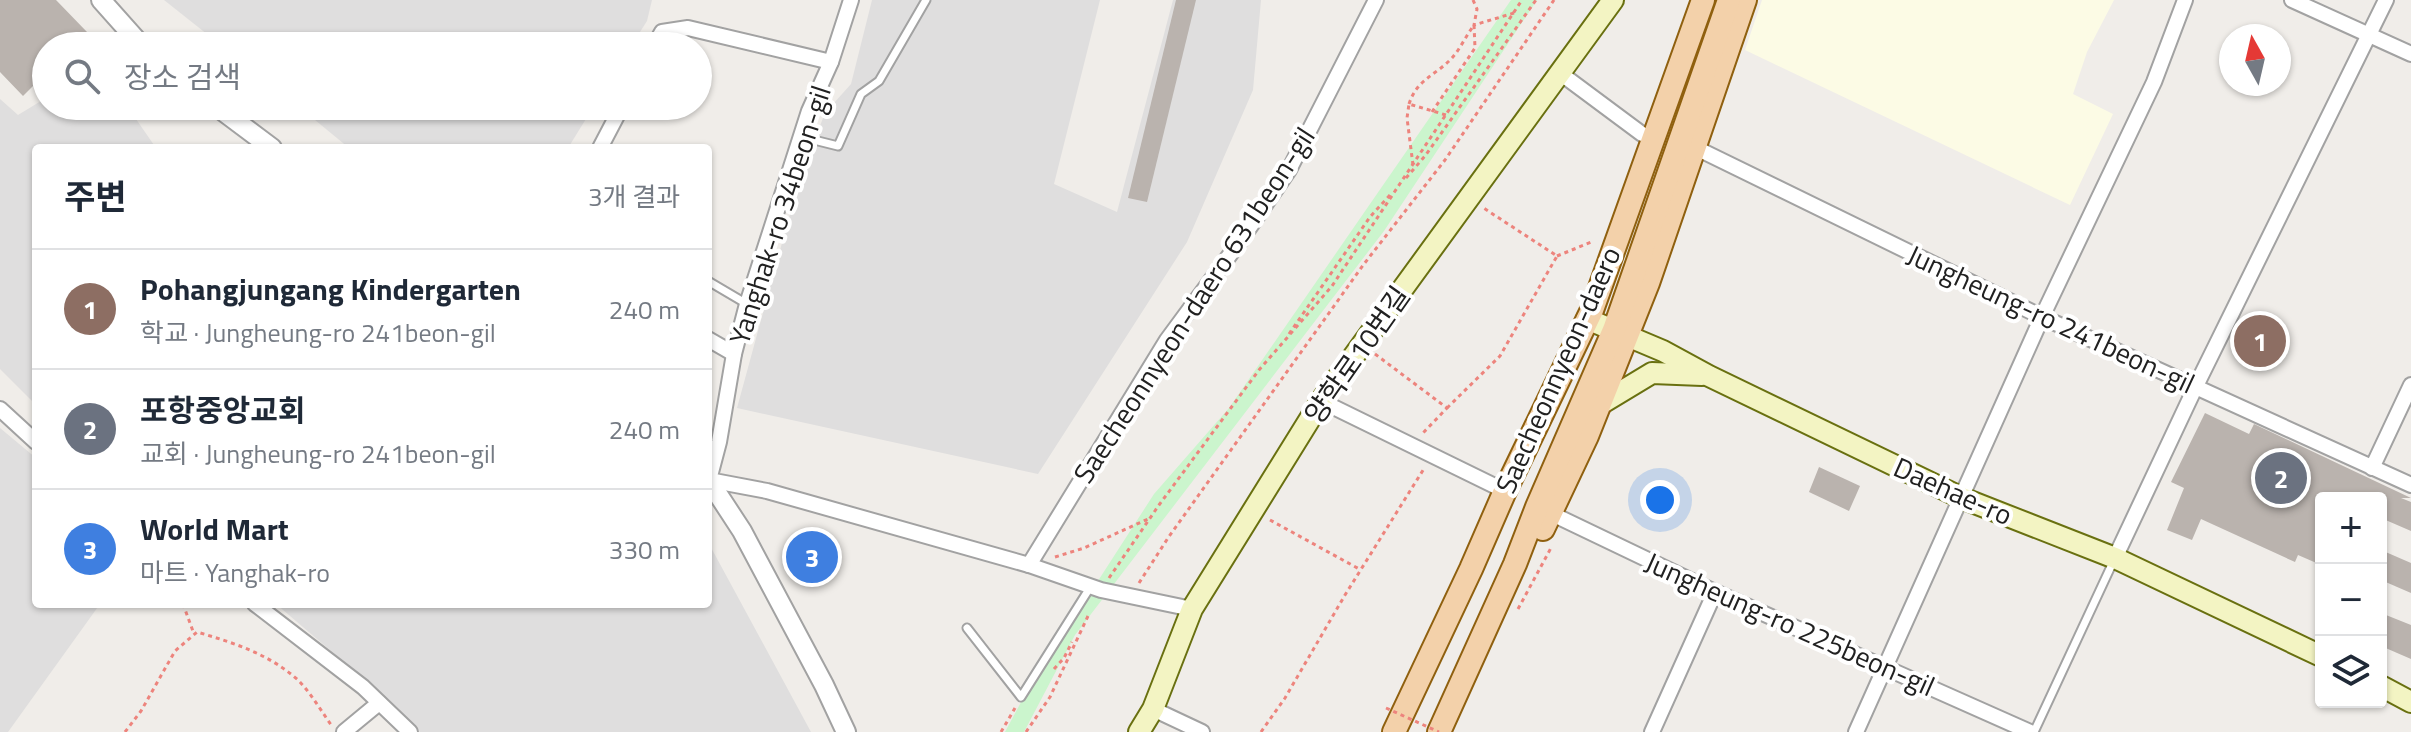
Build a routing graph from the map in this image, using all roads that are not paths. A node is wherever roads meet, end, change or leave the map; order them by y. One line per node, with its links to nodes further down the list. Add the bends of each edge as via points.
1 (101, 0): 13 (street)
2 (851, 0): 19 (street, Yanghak-ro 34beon-gil)
3 (926, 0): 24 (lane, via 879,81 861,94 838,146)
4 (1376, 0): 52 (street, Saecheonnyeon-daero 631beon-gil, via 1289,170 1167,340)
5 (1613, 0): 20 (main road, 양학로10번길)
6 (1686, 0): 23 (main road)
7 (1703, 0): 30 (main road, Saecheonnyeon-daero)
8 (1729, 0): 32 (main road, Saecheonnyeon-daero)
9 (1745, 0): 27 (main road)
10 (2185, 0): 31 (street, via 2154,82)
11 (2292, 0): 17 (street)
12 (2386, 0): 17 (street)
13 (130, 32)
14 (662, 32): 15 (street)
15 (705, 32)
16 (712, 34): 19 (street)
17 (2369, 36): 18 (street); 37 (street)
18 (2411, 54)
19 (831, 62): 24 (street, Yanghak-ro 34beon-gil)
20 (1560, 73): 23 (street); 38 (main road, 양학로10번길)
21 (235, 120): 25 (street)
22 (615, 120): 26 (street)
23 (1642, 134): 30 (main road, via 1589,282)
24 (800, 137): 29 (street, Yanghak-ro 34beon-gil)
25 (267, 144)
26 (602, 144)
27 (1694, 147): 31 (street, Jungheung-ro 241beon-gil); 32 (main road, via 1648,283)
28 (712, 283): 29 (lane)
29 (747, 304): 34 (street, Yanghak-ro 34beon-gil)
30 (1590, 314): 32 (main road, Daehae-ro); 47 (main road, Saecheonnyeon-daero)
31 (2042, 317): 37 (street, Jungheung-ro 241beon-gil); 48 (street)
32 (1620, 333): 35 (main road, Daehae-ro); 39 (main road); 51 (main road, Saecheonnyeon-daero)
33 (712, 341): 34 (street)
34 (734, 354): 42 (street, Yanghak-ro 34beon-gil)
35 (1709, 376): 39 (main road, via 1652,373); 48 (main road, Daehae-ro)
36 (2411, 385): 43 (street)
37 (2195, 388): 43 (street, Jungheung-ro 241beon-gil); 50 (street)
38 (1321, 401): 47 (street); 56 (main road, 양학로10번길)
39 (1599, 405): 49 (main road)
40 (0, 409): 41 (street)
41 (32, 438)
42 (712, 468)
43 (2372, 468): 46 (street, Jungheung-ro 241beon-gil)
44 (712, 480): 52 (street)
45 (712, 484): 66 (street)
46 (2411, 485)
47 (1505, 491): 69 (main road, Saecheonnyeon-daero)
48 (1962, 498): 50 (main road, Daehae-ro); 59 (street)
49 (1550, 513): 51 (main road, via 1538,540); 54 (street, Jungheung-ro 225beon-gil)
50 (2115, 558): 58 (main road, Daehae-ro); 73 (lane)
51 (1515, 564): 70 (main road, Saecheonnyeon-daero)
52 (1029, 565): 53 (street)
53 (1096, 588): 56 (street); 57 (lane, via 1021,697)
54 (1715, 592): 59 (street, Jungheung-ro 225beon-gil); 71 (street)
55 (260, 608): 62 (street)
56 (1192, 609): 63 (main road, 양학로10번길)
57 (967, 628)
58 (2315, 653)
59 (1886, 668): 72 (street); 73 (street, Jungheung-ro 225beon-gil)
60 (2387, 689): 61 (main road)
61 (2411, 702)
62 (379, 703): 64 (street); 65 (street)
63 (1153, 709): 67 (main road, 양학로10번길); 68 (street)
64 (344, 732)
65 (410, 732)
66 (846, 732)
67 (1139, 732)
68 (1202, 732)
69 (1394, 732)
70 (1439, 732)
71 (1652, 732)
72 (1856, 732)
73 (2032, 732)

